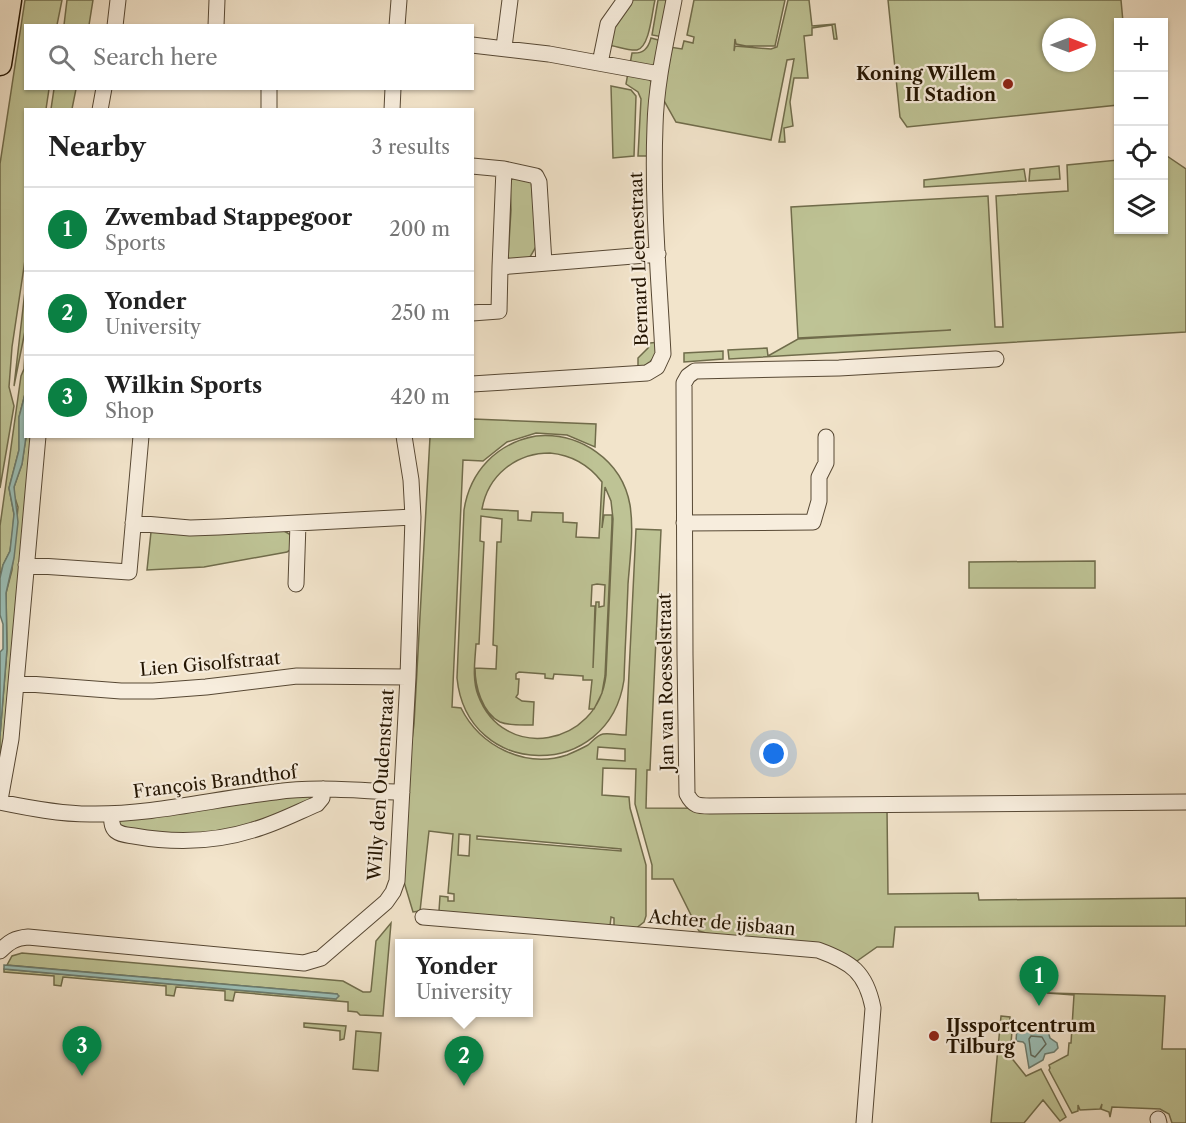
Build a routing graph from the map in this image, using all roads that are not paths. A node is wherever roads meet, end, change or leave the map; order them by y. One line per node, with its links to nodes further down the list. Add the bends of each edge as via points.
1 (10, 0): 14 (highway)
2 (118, 0): 8 (street)
3 (217, 0): 9 (street)
4 (399, 0): 10 (street)
5 (510, 0): 12 (street)
6 (625, 0): 13 (street, via 608,24)
7 (674, 0): 15 (street, Bernard Leenestraat)
8 (115, 24)
9 (216, 24)
10 (397, 24)
11 (474, 45): 12 (street)
12 (504, 47): 13 (street)
13 (600, 63): 15 (street)
14 (0, 64)
15 (659, 74): 24 (street, Bernard Leenestraat, via 655,126)
16 (104, 90): 19 (street)
17 (268, 90): 20 (street)
18 (393, 90): 21 (street)
19 (100, 108)
20 (269, 108)
21 (392, 108)
22 (474, 166): 23 (street)
23 (504, 169): 25 (street, via 531,174 539,182); 26 (street)
24 (658, 254): 25 (street); 29 (street, Bernard Leenestraat, via 663,354 657,367 647,373)
25 (544, 263): 26 (street)
26 (500, 267): 27 (street, via 499,311)
27 (474, 313)
28 (996, 359): 37 (street, Jan van Roesselstraat, via 695,371 684,383)
29 (474, 384)
30 (826, 437): 37 (street, via 826,463 819,477 819,501 813,522)
31 (38, 438): 38 (street)
32 (141, 438): 35 (street)
33 (404, 438): 34 (street, Willy den Oudenstraat)
34 (413, 517): 36 (street); 40 (street, Willy den Oudenstraat)
35 (133, 523): 36 (street, via 190,528); 38 (street, via 129,573)
36 (298, 523): 39 (street)
37 (684, 523): 45 (street, Jan van Roesselstraat, via 687,794 698,806)
38 (26, 565): 41 (street)
39 (296, 584)
40 (408, 676): 41 (street, Lien Gisolfstraat, via 297,676 153,691); 43 (street, Willy den Oudenstraat)
41 (16, 683): 44 (street)
42 (323, 789): 43 (street, François Brandthof); 46 (street, François Brandthof); 46 (street, François Brandthof, via 317,804 254,830 216,838 155,840 121,833 112,826)
43 (402, 792): 48 (street, Willy den Oudenstraat, via 393,892 321,958 304,963 28,937 8,942)
44 (0, 801): 46 (street, François Brandthof, via 71,813)
45 (1186, 802)
46 (111, 814)
47 (423, 918): 49 (street, Achter de ijsbaan, via 818,950 841,958 861,975 873,1008)
48 (0, 951)
49 (864, 1123)

